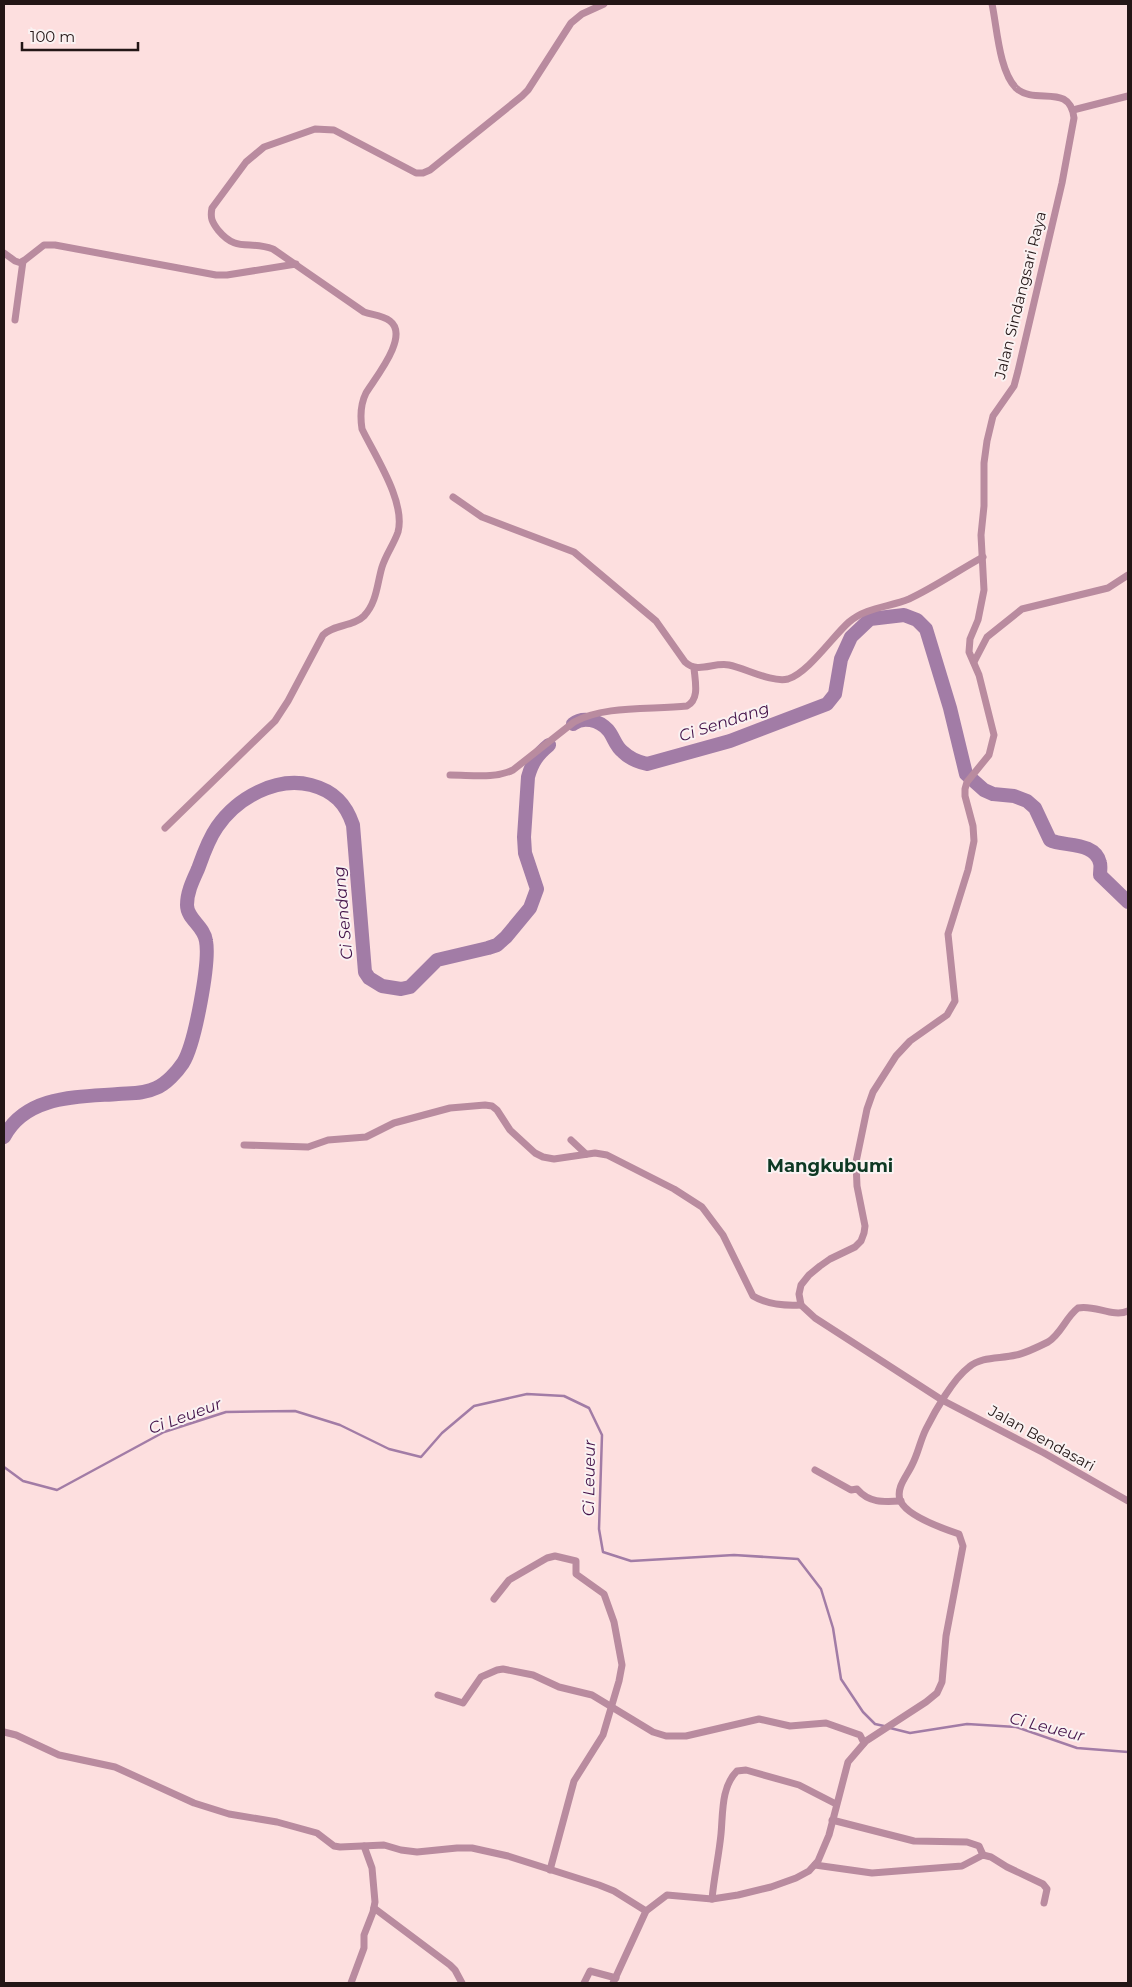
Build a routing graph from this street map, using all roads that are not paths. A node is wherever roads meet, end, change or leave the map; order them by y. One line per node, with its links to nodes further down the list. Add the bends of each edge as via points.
1 (604, 4): 7 (street, via 582,14 571,24 522,96 430,170 422,173 407,170 343,134 326,129 306,130 274,142 255,154 216,202 210,215 212,223 231,243 266,246)
2 (992, 4): 4 (street, via 1002,58 1016,88 1025,94 1062,98)
3 (1128, 96): 4 (street)
4 (1073, 110): 10 (street, Jalan Sindangsari Raya, via 1062,183 1018,371 1014,386 993,416 987,441)
5 (4, 253): 6 (street, via 15,261)
6 (24, 261): 7 (street, via 49,244 216,275 236,275); 8 (street)
7 (296, 264): 15 (street, via 364,312 389,320 396,330 392,350 362,401 360,420 396,497 398,531 384,560 375,598 366,614 323,635 275,721)
8 (15, 320)
9 (454, 498): 13 (street, via 482,517 574,552 650,615 685,662)
10 (982, 556): 12 (street, Jalan Sindangsari Raya, via 984,590 969,646); 13 (street, via 914,596 858,615 790,678 774,679 729,664)
11 (1128, 575): 12 (street, via 1108,588 1022,609 987,637)
12 (974, 662): 19 (street, Jalan Sindangsari Raya, via 994,735 989,755 967,782 965,796 974,841 948,934 955,1001 946,1015 910,1041 896,1056 874,1092 867,1109 856,1162 864,1233 855,1247 830,1259 809,1275 801,1285)
13 (694, 668): 14 (street, via 694,700 687,706 585,716 504,774)
14 (450, 775)
15 (165, 828)
16 (571, 1140): 18 (street)
17 (244, 1145): 18 (street, via 308,1146 328,1140 366,1137 394,1123 453,1108 485,1105 497,1110 510,1130 535,1153 554,1159)
18 (586, 1154): 19 (street, via 607,1155 619,1160 702,1207 724,1235 753,1296 777,1305)
19 (801, 1305): 21 (street, via 844,1338)
20 (1128, 1311): 21 (street, via 1078,1308 1046,1342 1018,1355 974,1363)
21 (942, 1400): 23 (street, via 904,1477); 24 (street, Jalan Bendasari)
22 (815, 1470): 23 (street, via 851,1490 857,1488 871,1500)
23 (900, 1501): 29 (street, via 928,1523 959,1534 963,1546 942,1682 937,1693)
24 (1128, 1501)
25 (494, 1599): 27 (street, via 509,1580 547,1558 555,1556 576,1561 576,1574 604,1594 614,1622 622,1665)
26 (438, 1695): 27 (street, via 462,1703 481,1678 503,1669 535,1676)
27 (612, 1705): 29 (street, via 653,1732 666,1736 686,1736 759,1719 790,1726 828,1724 860,1735); 35 (street, via 604,1735 574,1782)
28 (4, 1732): 32 (street, via 59,1755 115,1767 194,1803 317,1833 334,1846)
29 (865, 1742): 30 (street, via 848,1762)
30 (836, 1804): 31 (street); 36 (street, via 799,1785 746,1770 737,1771 728,1783 721,1816)
31 (832, 1820): 33 (street, via 914,1841 967,1842 979,1846); 34 (street)
32 (364, 1846): 35 (street, via 384,1844 417,1852 472,1848); 38 (street, via 374,1879)
33 (983, 1855): 34 (street, via 962,1866 872,1872); 37 (street, via 1043,1884 1046,1891)
34 (815, 1865): 36 (street, via 802,1875 771,1887)
35 (550, 1870): 39 (street, via 614,1891)
36 (712, 1899): 39 (street, via 667,1895)
37 (1044, 1903)
38 (374, 1908): 41 (street); 42 (street, via 450,1965)
39 (646, 1911): 40 (street)
40 (615, 1980): 43 (street, via 590,1970)
41 (351, 1983)
42 (462, 1983)
43 (584, 1983)

